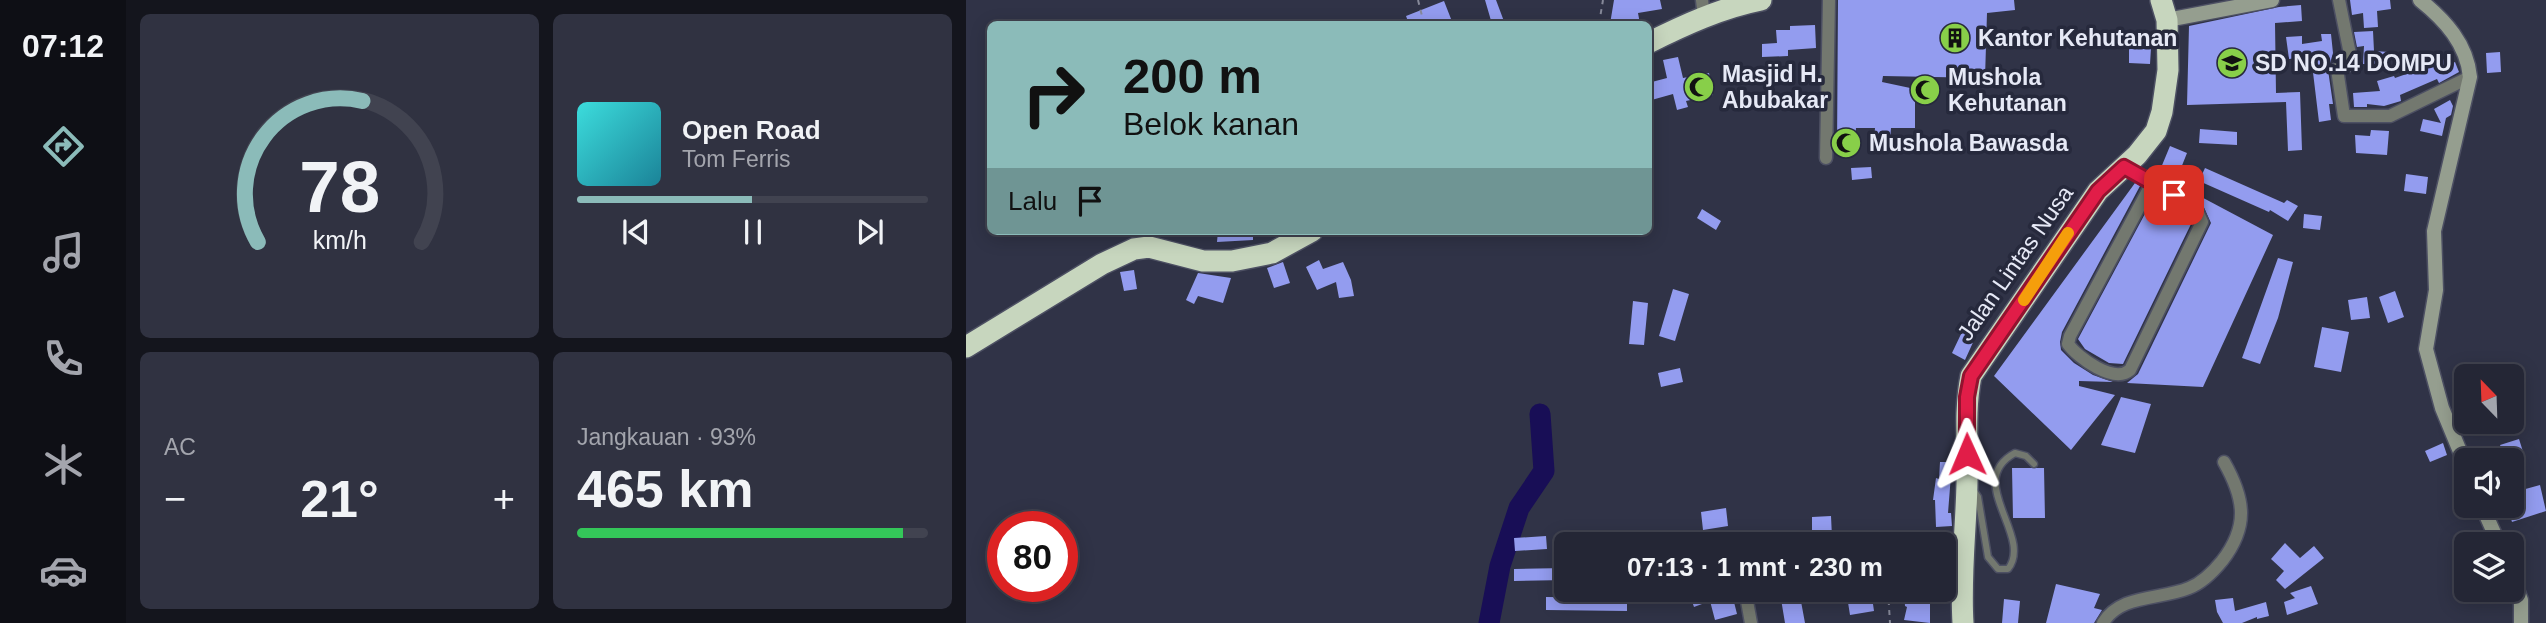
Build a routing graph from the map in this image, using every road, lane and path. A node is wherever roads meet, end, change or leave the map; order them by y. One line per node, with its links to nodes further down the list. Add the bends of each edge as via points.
1 (1418, 0): 10 (path)
2 (1603, 0): 11 (path)
3 (1761, 0): 8 (highway)
4 (1829, 0): 14 (street)
5 (2272, 0): 9 (main road)
6 (2340, 0): 13 (street, via 2352,64 2337,69 2345,116 2390,116)
7 (2420, 0): 13 (main road, via 2464,48)
8 (1703, 9): 12 (highway)
9 (2164, 10): 15 (highway, Jalan Lintas Nusa, via 2168,70 2162,112 2156,131)
10 (1423, 21)
11 (1600, 21)
12 (1652, 41)
13 (2470, 76): 19 (main road, via 2434,231 2436,293 2426,349)
14 (1826, 158)
15 (2124, 167): 16 (street); 22 (highway, Jalan Lintas Nusa, via 2098,191 1971,376)
16 (2152, 183): 16 (street, via 2196,208 2202,222 2130,370 2117,375 2098,368 2068,344)
17 (1305, 235): 18 (highway, via 1272,253 1232,261 1203,261 1149,247 1121,254)
18 (966, 347)
19 (2459, 448)
20 (2224, 462): 29 (street, via 2240,499 2242,517 2234,545 2195,586 2122,604 2110,611)
21 (2034, 464): 22 (lane, via 2015,453 1998,468 1996,491 2013,541 2011,566 2004,570 1988,557 1978,497)
22 (1967, 481): 28 (highway, Jalan Lintas Nusa)
23 (1747, 602): 26 (street)
24 (1889, 602): 27 (path)
25 (2521, 602): 30 (main road)
26 (1751, 623)
27 (1891, 623)
28 (1963, 623)
29 (2103, 623)
30 (2521, 623)

